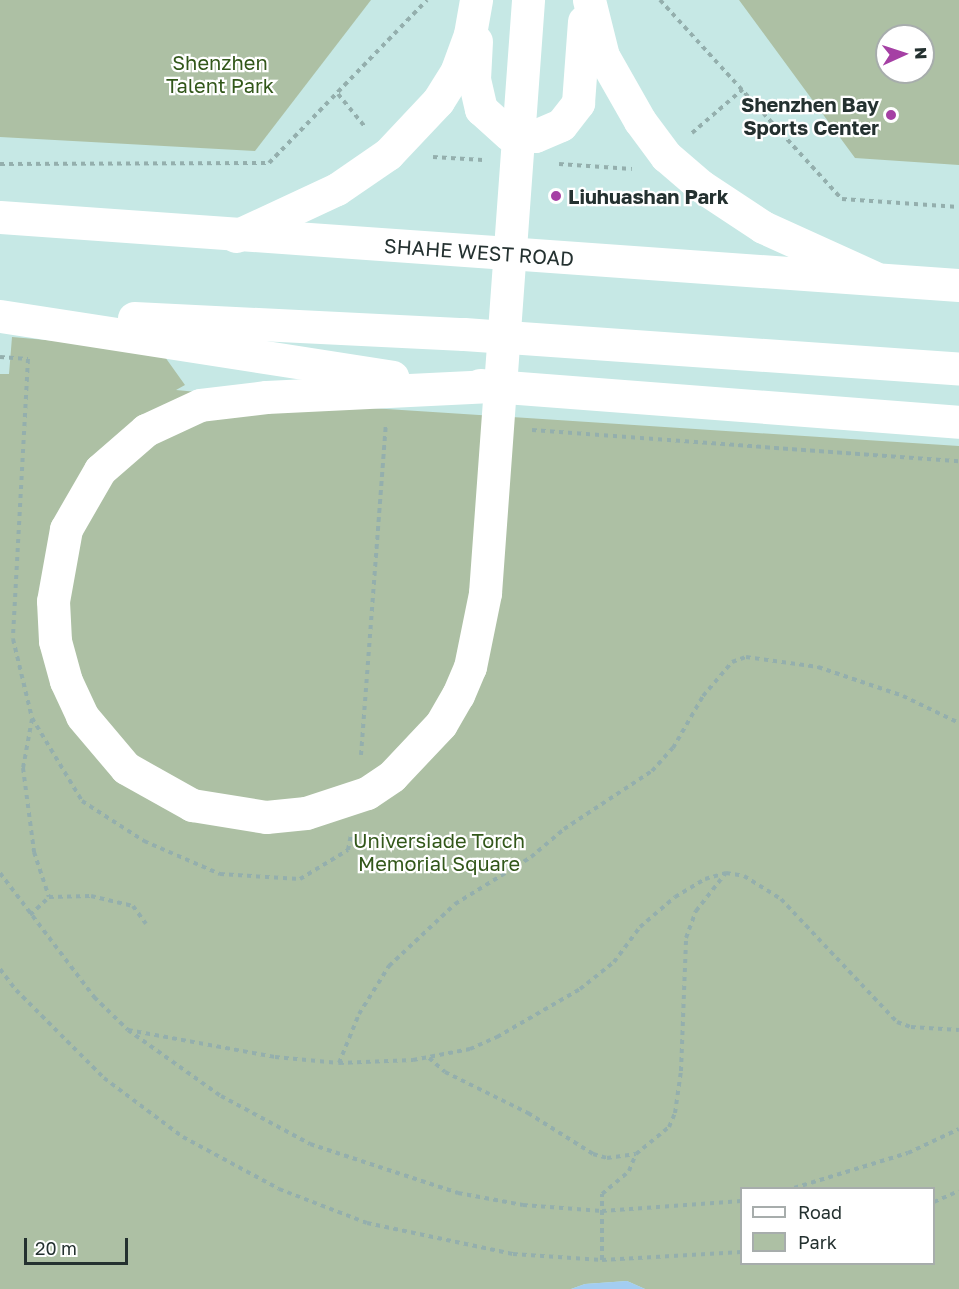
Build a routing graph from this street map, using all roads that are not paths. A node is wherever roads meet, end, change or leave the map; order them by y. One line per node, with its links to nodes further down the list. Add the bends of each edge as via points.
1 (477, 0): 3 (main road, via 474,79 481,109 509,134 536,136 561,125 578,103); 5 (main road, via 457,70 438,101 388,154 337,189)
2 (528, 0): 10 (main road, via 487,573 470,667 441,724 392,776 338,805 266,817 192,805 126,768 82,716 66,681 56,641 53,601 66,529 80,498 121,449 174,414 231,399)
3 (587, 0): 6 (main road, via 603,56 640,121 666,156 701,186 763,227)
4 (0, 217): 5 (main road, SHAHE WEST ROAD)
5 (236, 236): 6 (main road, SHAHE WEST ROAD)
6 (880, 280): 7 (main road, SHAHE WEST ROAD)
7 (959, 285)
8 (0, 314): 9 (main road, via 464,334); 10 (main road, via 349,371)
9 (959, 369)
10 (491, 386): 11 (main road)
11 (959, 422)

